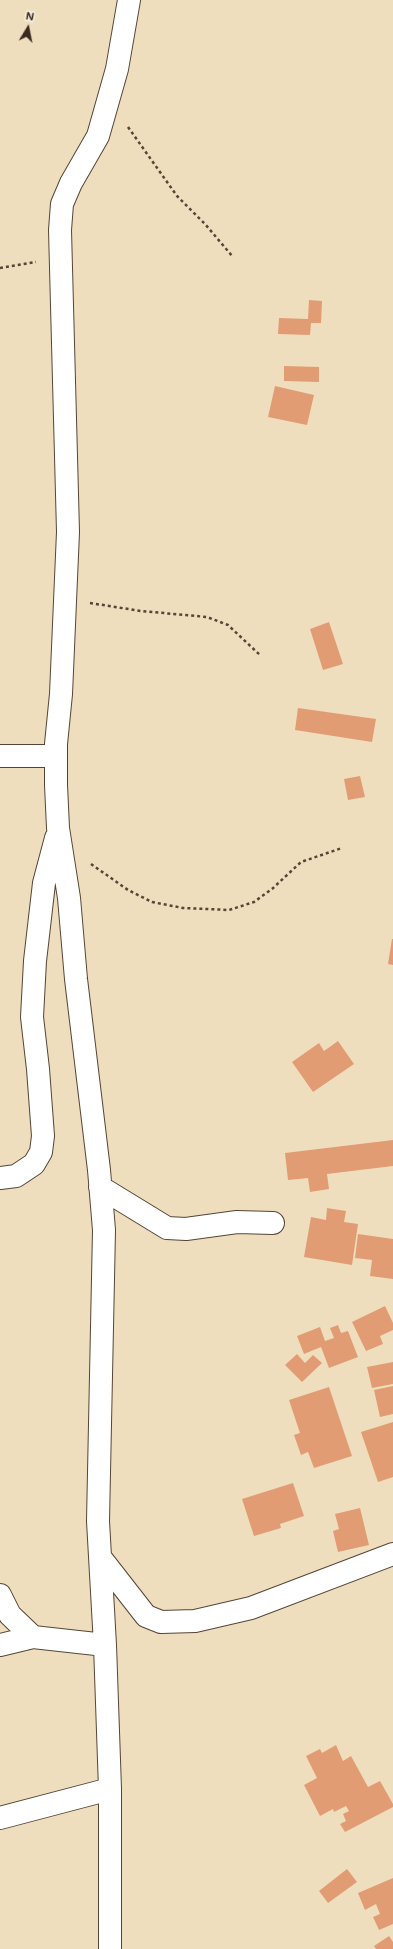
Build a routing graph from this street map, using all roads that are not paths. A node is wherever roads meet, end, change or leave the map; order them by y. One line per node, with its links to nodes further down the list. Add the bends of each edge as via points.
1 (130, 0): 3 (street, via 117,69 98,136 62,204 60,258 68,532)
2 (0, 756): 3 (street)
3 (56, 756): 4 (street)
4 (59, 835): 5 (street, via 44,883 35,961 32,1017 43,1136 41,1152 34,1164 16,1176); 6 (street, via 69,898)
5 (0, 1178)
6 (100, 1187): 7 (street, via 166,1228 186,1229 237,1222); 9 (street, via 104,1230)
7 (273, 1223)
8 (393, 1554): 9 (street, via 251,1608 195,1621 161,1622 146,1616)
9 (100, 1557): 13 (street)
10 (0, 1595): 11 (street, via 10,1615)
11 (33, 1636): 12 (street); 13 (street)
12 (0, 1645)
13 (105, 1645): 14 (street)
14 (110, 1789): 15 (street); 16 (street)
15 (0, 1818)
16 (110, 1949)

